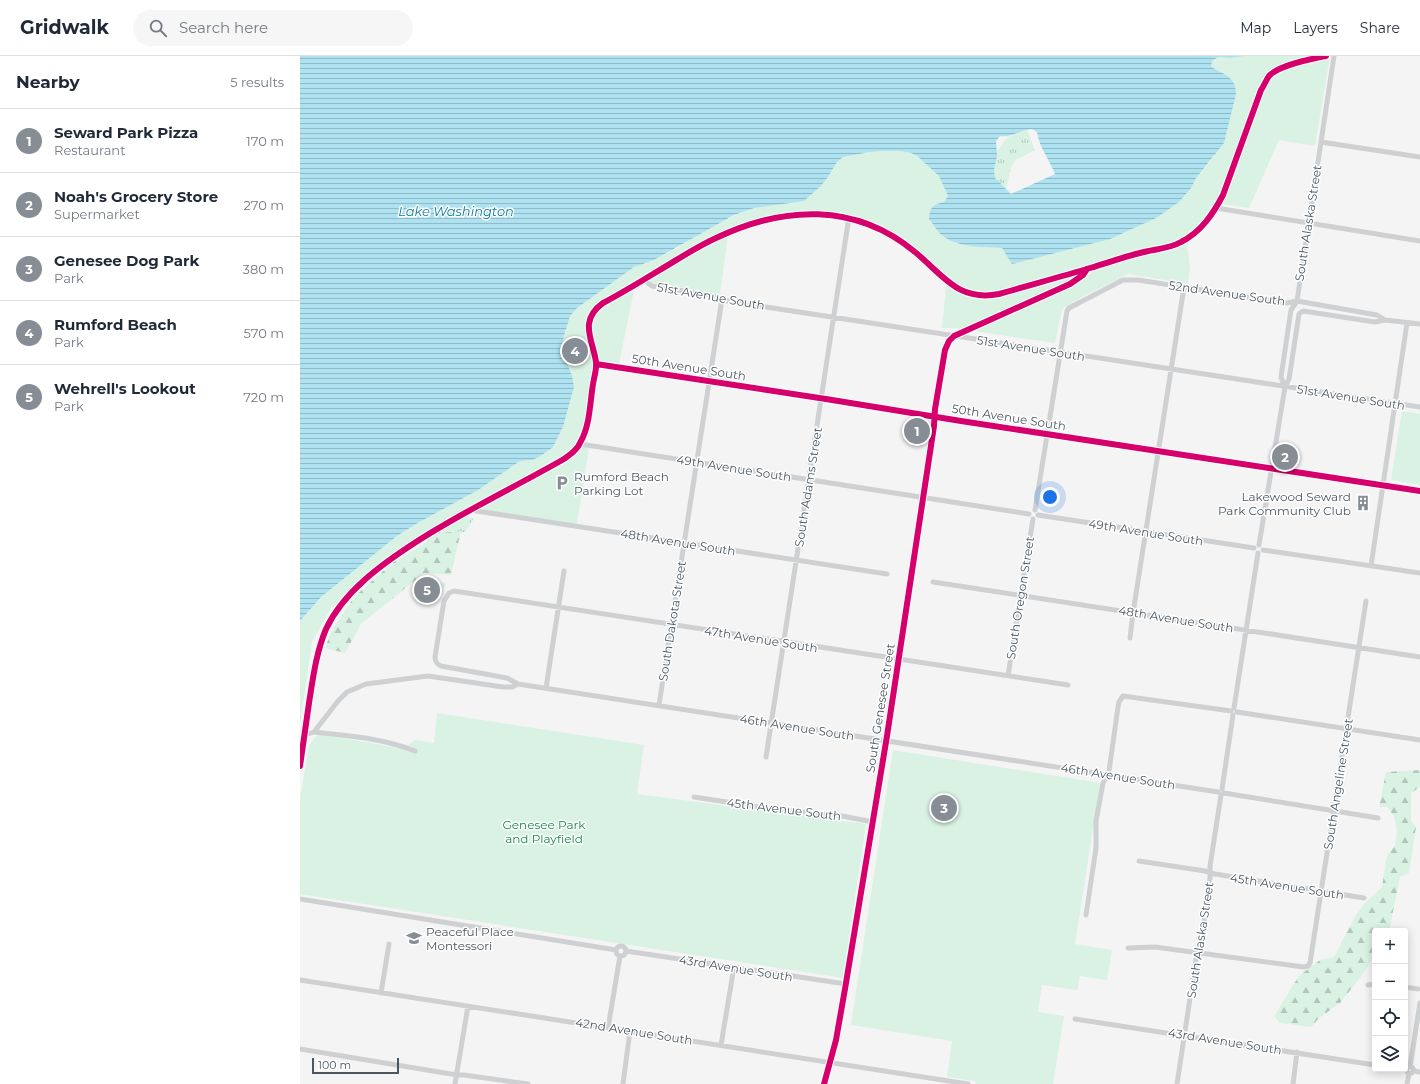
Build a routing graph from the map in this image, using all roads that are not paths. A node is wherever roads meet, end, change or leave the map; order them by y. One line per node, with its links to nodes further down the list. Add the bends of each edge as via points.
1 (1326, 56): 5 (main road, via 1297,62 1269,76 1261,90)
2 (1334, 56): 3 (street, South Alaska Street)
3 (1321, 142): 4 (street); 7 (street, South Alaska Street)
4 (1420, 157)
5 (1216, 208): 7 (street); 9 (main road, via 1200,228 1181,242)
6 (849, 217): 9 (main road, via 870,224 900,241 957,289 971,295 994,295); 10 (main road, via 799,214 751,223 714,238); 15 (street, South Adams Street)
7 (1308, 224): 8 (street); 13 (street, South Alaska Street)
8 (1420, 241)
9 (1087, 269): 19 (street, via 1070,284)
10 (644, 280): 12 (street, 51st Avenue South, via 652,286); 21 (main road, via 603,303 593,315 589,331)
11 (1184, 287): 13 (street, 52nd Avenue South, via 1287,303); 20 (street, 52nd Avenue South, via 1127,279 1118,282 1067,311); 22 (street)
12 (722, 299): 15 (street, 51st Avenue South); 23 (street, South Dakota Street)
13 (1297, 301): 16 (street, 52nd Avenue South, via 1377,314); 24 (street, South Alaska Street, via 1290,310 1281,378)
14 (1303, 311): 16 (street, 52nd Avenue South, via 1375,322); 24 (street, South Alaska Street, via 1299,314 1289,379)
15 (835, 317): 19 (street, 51st Avenue South); 25 (street, South Adams Street)
16 (1385, 320): 17 (street, 52nd Avenue South)
17 (1408, 323): 18 (street, 52nd Avenue South); 26 (street)
18 (1420, 324)
19 (954, 336): 20 (street, 51st Avenue South); 28 (street, South Genesee Street, via 948,341 944,355)
20 (1059, 352): 22 (street, 51st Avenue South); 29 (street)
21 (596, 364): 23 (street, 50th Avenue South); 30 (main road, via 587,424)
22 (1172, 369): 24 (street, 51st Avenue South); 31 (street)
23 (709, 381): 25 (street, 50th Avenue South); 32 (street, South Dakota Street)
24 (1284, 387): 26 (street, 51st Avenue South); 33 (street, South Alaska Street)
25 (822, 398): 28 (street, 50th Avenue South); 34 (street, South Adams Street)
26 (1396, 404): 27 (street, 51st Avenue South); 35 (street)
27 (1420, 407)
28 (935, 416): 29 (street, 50th Avenue South); 37 (street, South Genesee Street)
29 (1046, 434): 31 (street, 50th Avenue South); 39 (street)
30 (580, 444): 32 (street, 49th Avenue South); 38 (main road, via 564,459)
31 (1158, 451): 33 (street, 50th Avenue South); 43 (street)
32 (696, 462): 34 (street, 49th Avenue South); 44 (street, South Dakota Street)
33 (1271, 469): 35 (street, 50th Avenue South); 45 (street, South Alaska Street)
34 (809, 480): 37 (street, 49th Avenue South); 48 (street, South Adams Street)
35 (1383, 486): 36 (street, 50th Avenue South); 49 (street)
36 (1420, 491)
37 (923, 497): 40 (street, 49th Avenue South); 64 (street, South Genesee Street)
38 (469, 510): 44 (street, 48th Avenue South); 75 (main road, via 395,555 357,588 339,609 320,645)
39 (1034, 510): 40 (street); 41 (street)
40 (1030, 514): 42 (street)
41 (1038, 515): 42 (street); 43 (street, 49th Avenue South)
42 (1033, 519): 54 (street, South Oregon Street)
43 (1146, 532): 45 (street, 49th Avenue South); 57 (street)
44 (684, 543): 48 (street, 48th Avenue South); 58 (street, South Dakota Street)
45 (1256, 547): 46 (street, via 1262,547); 47 (street, via 1255,552)
46 (1263, 550): 47 (street); 49 (street)
47 (1258, 554): 59 (street, South Alaska Street)
48 (797, 561): 52 (street, 48th Avenue South); 61 (street, South Adams Street)
49 (1371, 566): 51 (street)
50 (564, 571): 56 (street)
51 (1420, 573)
52 (887, 574)
53 (933, 582): 54 (street, 48th Avenue South)
54 (1021, 596): 57 (street, 48th Avenue South); 66 (street, South Oregon Street)
55 (1366, 601): 62 (street, South Angeline Street)
56 (558, 607): 58 (street, 47th Avenue South); 65 (street, 47th Avenue South, via 454,591 449,593 444,601 435,657 437,665); 69 (street)
57 (1133, 613): 59 (street, 48th Avenue South); 60 (street)
58 (671, 625): 61 (street, 47th Avenue South); 70 (street, South Dakota Street)
59 (1246, 630): 62 (street, 48th Avenue South); 71 (street, South Alaska Street)
60 (1130, 638)
61 (784, 642): 64 (street, 47th Avenue South); 72 (street, South Adams Street)
62 (1358, 648): 63 (street, 48th Avenue South); 73 (street, South Angeline Street)
63 (1420, 657)
64 (899, 660): 66 (street, 47th Avenue South); 77 (street, South Genesee Street)
65 (441, 666): 67 (street, 46th Avenue South, via 507,678)
66 (1008, 676): 68 (street, 47th Avenue South)
67 (518, 684): 69 (street, 46th Avenue South); 74 (street, 46th Avenue South, via 504,687 428,676 366,684 347,692)
68 (1068, 685)
69 (546, 688): 70 (street, 46th Avenue South)
70 (659, 705): 72 (street, 46th Avenue South)
71 (1234, 712): 73 (street); 81 (street, via 1123,696 1118,707); 82 (street, South Alaska Street)
72 (772, 723): 77 (street, 46th Avenue South); 79 (street, South Adams Street)
73 (1346, 729): 76 (street); 84 (street, South Angeline Street)
74 (314, 732): 75 (street, 46th Avenue South); 78 (street, via 384,741)
75 (305, 736): 80 (main road)
76 (1420, 740)
77 (886, 741): 81 (street, 46th Avenue South); 86 (street, South Genesee Street)
78 (415, 750)
79 (766, 757)
80 (300, 766)
81 (1108, 774): 82 (street, 46th Avenue South); 92 (street, via 1103,783 1096,821 1096,848)
82 (1221, 792): 84 (street, 46th Avenue South); 88 (street, South Alaska Street)
83 (694, 797): 86 (street, 45th Avenue South)
84 (1334, 810): 85 (street, 46th Avenue South); 89 (street, South Angeline Street)
85 (1378, 818)
86 (873, 822): 101 (street, South Genesee Street)
87 (1139, 861): 88 (street, 45th Avenue South, via 1205,870)
88 (1210, 873): 89 (street, 45th Avenue South); 97 (street, South Alaska Street)
89 (1322, 891): 90 (street, 45th Avenue South); 97 (street, South Angeline Street, via 1308,966)
90 (1364, 898)
91 (300, 899): 95 (street)
92 (1086, 915)
93 (389, 944): 106 (street)
94 (1128, 948): 97 (street, via 1155,947)
95 (616, 950): 96 (street, via 620,946 626,948); 98 (street)
96 (626, 951): 98 (street); 99 (street, 43rd Avenue South)
97 (1198, 953): 112 (street, South Alaska Street)
98 (620, 956): 110 (street)
99 (734, 967): 101 (street, 43rd Avenue South); 113 (street)
100 (300, 980): 106 (street, 42nd Avenue South)
101 (846, 984): 116 (street, South Genesee Street)
102 (1372, 984): 103 (street)
103 (1368, 985)
104 (1408, 987): 105 (street)
105 (1419, 989)
106 (382, 994): 108 (street, 42nd Avenue South)
107 (1420, 1003): 118 (street)
108 (468, 1006): 110 (street, 42nd Avenue South); 121 (street)
109 (1075, 1019): 112 (street, 43rd Avenue South)
110 (608, 1028): 111 (street, 42nd Avenue South)
111 (630, 1032): 113 (street, 42nd Avenue South); 125 (street)
112 (1185, 1035): 115 (street, 43rd Avenue South); 128 (street, South Alaska Street)
113 (721, 1045): 116 (street, 42nd Avenue South)
114 (300, 1049): 121 (street)
115 (1297, 1052): 117 (street, 43rd Avenue South); 129 (street)
116 (830, 1062): 122 (street, 42nd Avenue South); 126 (street, South Genesee Street)
117 (1372, 1064)
118 (1408, 1070): 120 (street)
119 (1408, 1072): 130 (street)
120 (1420, 1072)
121 (457, 1074): 123 (street); 124 (street)
122 (951, 1083): 127 (street, 42nd Avenue South)
123 (455, 1084)
124 (528, 1084)
125 (623, 1084)
126 (824, 1084)
127 (968, 1084)
128 (1177, 1084)
129 (1293, 1084)
130 (1408, 1084)

